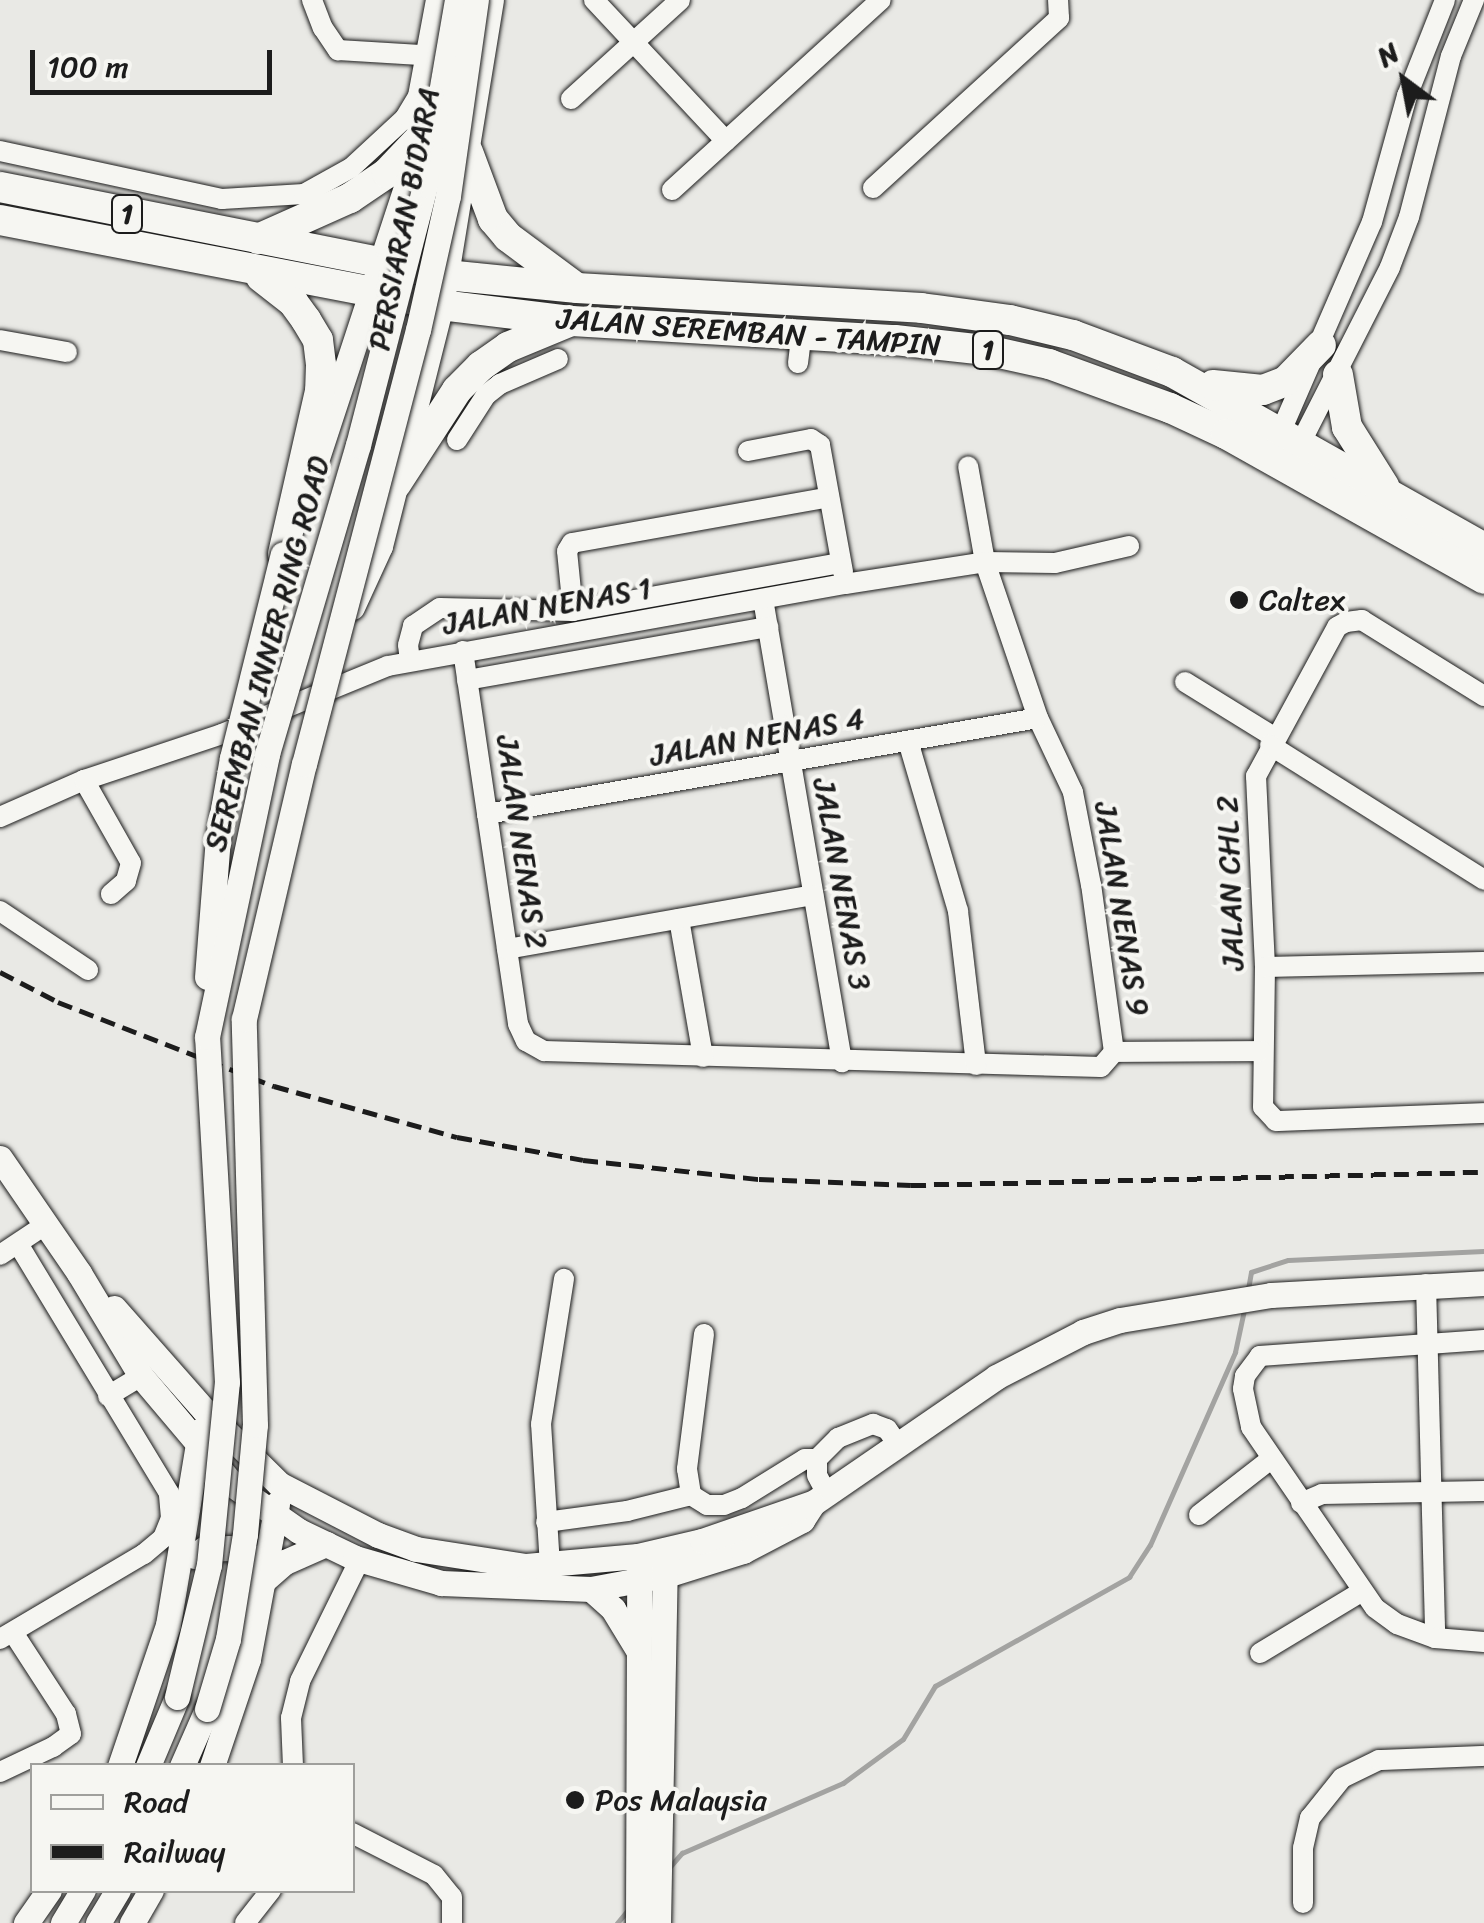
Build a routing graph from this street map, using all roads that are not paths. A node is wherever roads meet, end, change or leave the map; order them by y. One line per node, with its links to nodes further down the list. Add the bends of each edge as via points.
1 (312, 0): 14 (street, via 338,50)
2 (436, 0): 14 (street)
3 (446, 0): 14 (main road, PERSIARAN BIDARA)
4 (457, 0): 44 (main road, PERSIARAN BIDARA, bridge, via 425,184)
5 (476, 0): 45 (main road, PERSIARAN BIDARA, bridge, via 448,196)
6 (491, 0): 19 (main road, PERSIARAN BIDARA)
7 (594, 0): 13 (street)
8 (680, 0): 13 (street)
9 (880, 0): 17 (street)
10 (1058, 0): 21 (street, via 1059,18)
11 (1445, 0): 35 (street, via 1407,96 1372,222)
12 (1474, 0): 39 (street, via 1441,90 1409,217)
13 (634, 42): 15 (street); 17 (street)
14 (432, 56): 16 (main road, PERSIARAN BIDARA); 18 (street, via 418,96 389,137 304,194 222,199)
15 (571, 100)
16 (423, 135): 24 (main road, PERSIARAN BIDARA); 26 (highway, via 350,198)
17 (726, 141): 22 (street)
18 (0, 151)
19 (468, 152): 23 (main road, PERSIARAN BIDARA); 30 (highway, via 493,219)
20 (0, 187): 26 (highway, 1)
21 (873, 188)
22 (672, 190)
23 (457, 212): 24 (main road, via 448,224 419,235 409,233); 29 (main road, PERSIARAN BIDARA)
24 (397, 216): 27 (main road, PERSIARAN BIDARA)
25 (0, 220): 28 (highway, 1)
26 (255, 240): 27 (highway, 1)
27 (382, 263): 29 (highway, 1); 31 (main road, PERSIARAN BIDARA)
28 (249, 271): 31 (highway, 1); 53 (highway, via 293,302 318,340 320,391)
29 (446, 275): 30 (highway, JALAN SEREMBAN - TAMPIN / 1); 32 (main road, PERSIARAN BIDARA)
30 (577, 288): 38 (highway, JALAN SEREMBAN - TAMPIN / 1, via 920,308 1010,320)
31 (373, 293): 32 (highway, 1); 40 (main road, PERSIARAN BIDARA)
32 (441, 305): 33 (highway, JALAN SEREMBAN - TAMPIN / 1); 41 (main road, PERSIARAN BIDARA)
33 (572, 321): 48 (highway, via 508,347 481,366 448,403); 56 (highway, JALAN SEREMBAN - TAMPIN / 1, via 800,350 986,350 1098,380 1226,434)
34 (0, 340): 36 (street)
35 (1321, 346): 38 (highway, via 1286,381 1262,390 1227,390); 42 (street)
36 (67, 352)
37 (558, 359): 43 (street, via 486,395)
38 (1172, 372): 42 (highway, JALAN SEREMBAN - TAMPIN / 1)
39 (1338, 375): 42 (street); 50 (highway, via 1347,427)
40 (345, 384): 41 (main road, via 370,365 386,363 400,367); 53 (main road, PERSIARAN BIDARA)
41 (420, 390): 48 (main road, PERSIARAN BIDARA)
42 (1292, 436): 50 (highway, JALAN SEREMBAN - TAMPIN / 1)
43 (456, 440)
44 (358, 445): 84 (main road, SEREMBAN INNER RING ROAD, bridge, via 267,754)
45 (385, 449): 62 (main road, SEREMBAN INNER RING ROAD, bridge)
46 (748, 450): 49 (street, via 812,439 820,445)
47 (968, 466): 54 (street, JALAN NENAS 9)
48 (396, 484): 62 (main road, PERSIARAN BIDARA, bridge, via 380,546)
49 (829, 497): 55 (street); 59 (street, via 572,543 567,551)
50 (1392, 498): 52 (highway, JALAN SEREMBAN - TAMPIN / 1)
51 (1129, 546): 54 (street, JALAN NENAS 1, via 1056,563)
52 (1484, 548)
53 (283, 554): 84 (main road, PERSIARAN BIDARA, bridge, via 218,838)
54 (985, 562): 55 (street, JALAN NENAS 1); 68 (street, JALAN NENAS 9)
55 (843, 573): 57 (street, JALAN NENAS 1); 59 (street)
56 (1484, 579)
57 (763, 599): 60 (street, JALAN NENAS 3); 61 (street, JALAN NENAS 1)
58 (544, 609): 59 (street); 61 (street); 64 (street, via 440,608 413,626)
59 (574, 611)
60 (768, 627): 65 (street); 71 (street, JALAN NENAS 3)
61 (548, 635): 63 (street, JALAN NENAS 1)
62 (338, 636): 135 (main road, SEREMBAN INNER RING ROAD, bridge, via 244,1018 254,1425 228,1638)
63 (463, 650): 64 (street, JALAN NENAS 1); 65 (street, JALAN NENAS 2)
64 (410, 661): 72 (street, JALAN NENAS 1)
65 (468, 680): 73 (street, JALAN NENAS 2)
66 (1185, 682): 70 (street)
67 (1484, 696): 70 (street, JALAN CHL 2, via 1362,620 1346,622 1337,627)
68 (1038, 718): 69 (street, JALAN NENAS 4); 86 (street, JALAN NENAS 9, via 1073,792)
69 (908, 740): 71 (street, JALAN NENAS 4); 90 (street, via 958,912)
70 (1272, 741): 75 (street); 82 (street, JALAN CHL 2, via 1256,776)
71 (790, 761): 73 (street, JALAN NENAS 4); 77 (street, JALAN NENAS 3)
72 (84, 780): 74 (street, JALAN NENAS 1); 76 (street, via 131,863 126,881)
73 (487, 814): 80 (street, JALAN NENAS 2)
74 (0, 817)
75 (1484, 880)
76 (111, 894)
77 (813, 895): 79 (street); 89 (street, JALAN NENAS 3)
78 (0, 910): 83 (street)
79 (679, 919): 80 (street); 88 (street)
80 (507, 949): 85 (street, JALAN NENAS 2)
81 (1484, 962): 82 (street)
82 (1265, 967): 87 (street, JALAN CHL 2)
83 (88, 970)
84 (207, 1037): 134 (main road, SEREMBAN INNER RING ROAD, bridge, via 226,1382 210,1564 177,1697)
85 (526, 1042): 88 (street, JALAN NENAS 9, via 544,1051)
86 (1114, 1052): 87 (street); 90 (street, JALAN NENAS 9, via 1092,1070)
87 (1261, 1052): 91 (street, JALAN CHL 2, via 1264,1107 1276,1121)
88 (703, 1057): 89 (street, JALAN NENAS 9)
89 (842, 1062): 90 (street, JALAN NENAS 9)
90 (976, 1065)
91 (1484, 1113)
92 (0, 1158): 93 (main road)
93 (46, 1225): 94 (street); 95 (main road)
94 (6, 1247): 103 (street)
95 (79, 1273): 102 (main road); 104 (main road)
96 (564, 1279): 117 (street, via 541,1424)
97 (1484, 1282): 98 (main road)
98 (1426, 1284): 101 (street); 106 (main road, via 1220,1301 1082,1332 996,1377)
99 (704, 1334): 112 (street, via 688,1469)
100 (1484, 1340): 101 (street)
101 (1429, 1342): 108 (street, via 1260,1356 1243,1389 1251,1427); 110 (street)
102 (141, 1376): 103 (street); 105 (main road)
103 (108, 1396): 127 (street, via 169,1493 171,1518 163,1538)
104 (204, 1410): 105 (main road); 109 (main road)
105 (198, 1441): 115 (main road, via 233,1486); 124 (main road)
106 (898, 1444): 107 (street, via 887,1429 863,1426); 113 (main road)
107 (817, 1459): 112 (street, via 805,1459 724,1504 707,1505); 113 (street)
108 (1271, 1460): 114 (street); 116 (street)
109 (280, 1484): 115 (main road); 121 (main road, via 416,1549 476,1562)
110 (1432, 1492): 111 (street); 114 (street, via 1322,1494); 128 (street)
111 (1484, 1492)
112 (691, 1495): 117 (street)
113 (820, 1498): 120 (main road, via 802,1520 770,1538)
114 (1301, 1503): 126 (street)
115 (275, 1515): 118 (main road); 123 (main road)
116 (1199, 1515)
117 (546, 1522): 121 (street)
118 (326, 1544): 119 (main road); 123 (main road, via 285,1562)
119 (360, 1559): 125 (main road, via 441,1584); 137 (street, via 300,1681 290,1718)
120 (665, 1563): 122 (main road); 140 (main road)
121 (550, 1566): 122 (main road)
122 (639, 1567): 125 (main road); 130 (main road)
123 (264, 1580): 124 (main road, via 252,1558 204,1549); 136 (main road, via 248,1659)
124 (176, 1582): 133 (main road)
125 (591, 1588): 130 (main road)
126 (1361, 1592): 128 (street, via 1386,1617); 131 (street)
127 (7, 1636): 138 (street, via 66,1714 71,1734)
128 (1435, 1638): 129 (street)
129 (1484, 1642)
130 (638, 1650): 140 (main road)
131 (1260, 1653)
132 (1484, 1756): 146 (street, via 1378,1760 1342,1778 1310,1818)
133 (121, 1763)
134 (149, 1763)
135 (183, 1763)
136 (213, 1763)
137 (293, 1763)
138 (0, 1772)
139 (355, 1834): 153 (street, via 434,1874 452,1897)
140 (649, 1876): 147 (main road)
141 (47, 1893): 148 (main road)
142 (80, 1893): 149 (main road)
143 (116, 1893): 150 (main road)
144 (149, 1893): 151 (main road)
145 (269, 1893): 152 (street)
146 (1303, 1903)
147 (648, 1915)
148 (26, 1923)
149 (63, 1923)
150 (98, 1923)
151 (132, 1923)
152 (245, 1923)
153 (452, 1923)

